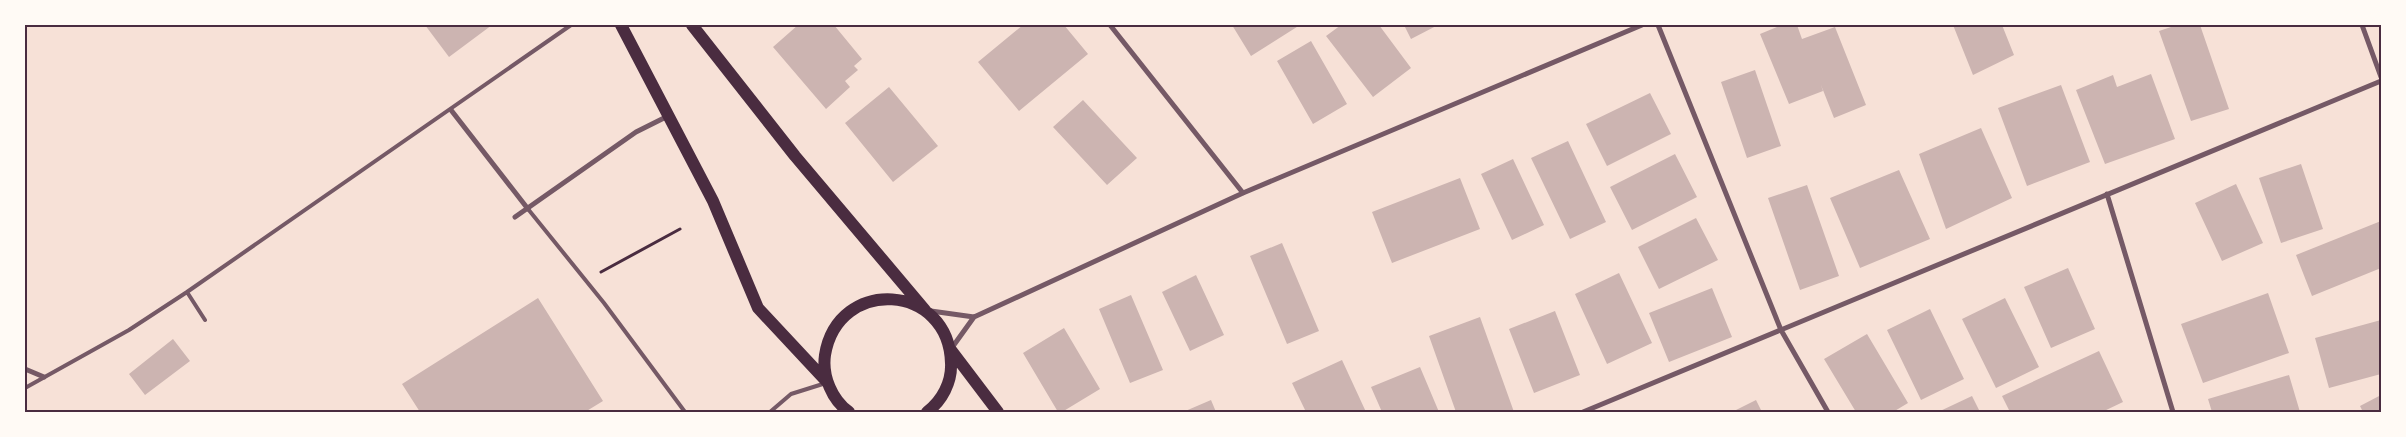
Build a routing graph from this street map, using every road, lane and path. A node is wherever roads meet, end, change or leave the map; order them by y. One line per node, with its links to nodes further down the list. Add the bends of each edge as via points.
1 (571, 25): 9 (lane)
2 (621, 25): 10 (main road)
3 (692, 25): 18 (main road, via 795,156)
4 (1110, 25): 11 (street)
5 (1642, 25): 11 (street)
6 (1658, 25): 21 (street)
7 (2362, 25): 8 (street)
8 (2381, 79): 12 (street)
9 (451, 110): 13 (street); 17 (lane)
10 (669, 116): 13 (street, via 636,132); 25 (main road, via 713,201 758,308)
11 (1243, 193): 19 (street)
12 (2106, 194): 21 (street); 34 (street)
13 (528, 209): 14 (street); 16 (lane)
14 (515, 217)
15 (680, 229): 16 (path)
16 (586, 281): 27 (lane)
17 (187, 292): 20 (lane); 24 (lane, via 129,330)
18 (925, 310): 19 (street); 22 (main road, via 937,321); 25 (main road, via 908,301 888,298 868,302 850,311 836,325 827,343 824,363)
19 (974, 317): 22 (street)
20 (205, 320)
21 (1781, 330): 32 (street); 33 (street)
22 (951, 350): 30 (main road, via 946,390); 31 (main road)
23 (25, 370): 24 (street)
24 (44, 377): 26 (lane)
25 (828, 383): 28 (lane, via 790,394); 29 (main road)
26 (25, 388)
27 (685, 412)
28 (770, 412)
29 (849, 412)
30 (927, 412)
31 (998, 412)
32 (1583, 412)
33 (1828, 412)
34 (2173, 412)

